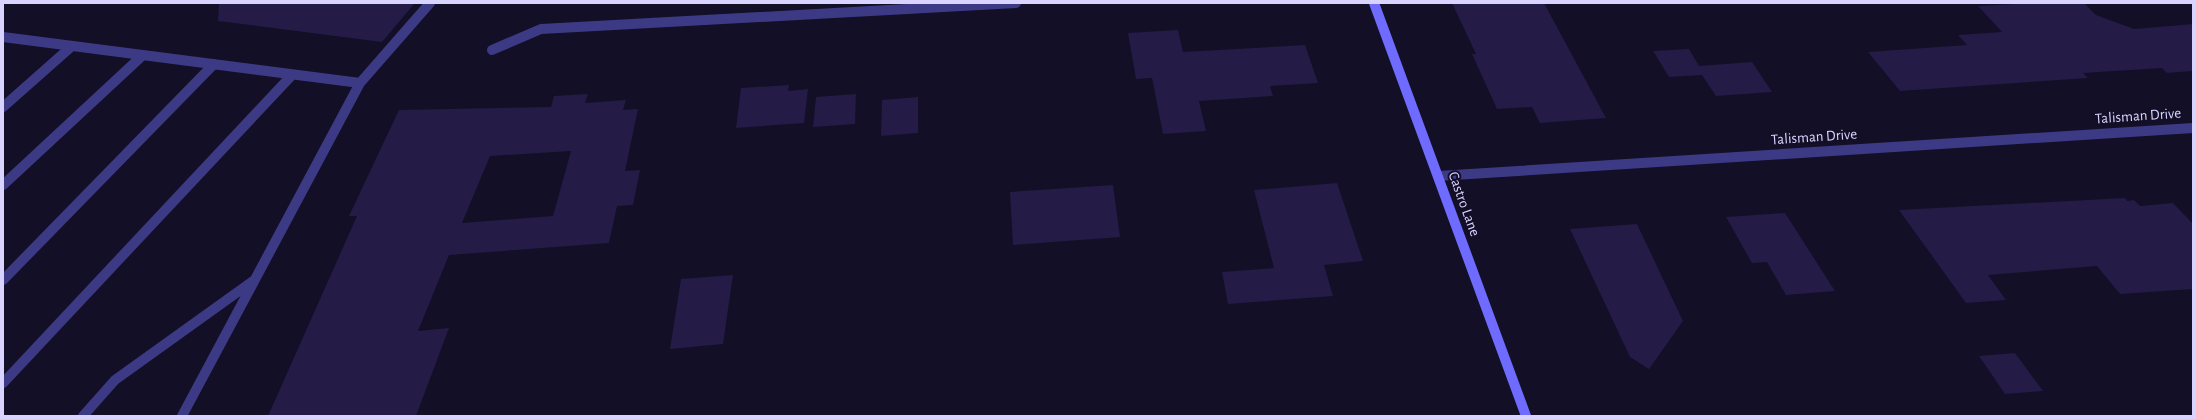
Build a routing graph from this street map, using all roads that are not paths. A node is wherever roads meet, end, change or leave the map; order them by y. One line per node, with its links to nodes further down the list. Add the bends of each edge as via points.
1 (430, 3): 10 (street)
2 (1016, 3): 6 (street, via 541,29)
3 (1374, 3): 13 (street, Castro Lane)
4 (3, 37): 5 (street)
5 (72, 46): 7 (street); 11 (street)
6 (492, 50)
7 (143, 55): 8 (street); 14 (street)
8 (214, 64): 9 (street); 15 (street)
9 (292, 75): 10 (street); 17 (street)
10 (360, 83): 16 (street)
11 (3, 107)
12 (2193, 128): 13 (street, Talisman Drive)
13 (1438, 176): 20 (street, Castro Lane)
14 (3, 185)
15 (3, 280)
16 (255, 280): 18 (street, via 115,380); 19 (street)
17 (3, 383)
18 (84, 416)
19 (182, 416)
20 (1526, 416)

